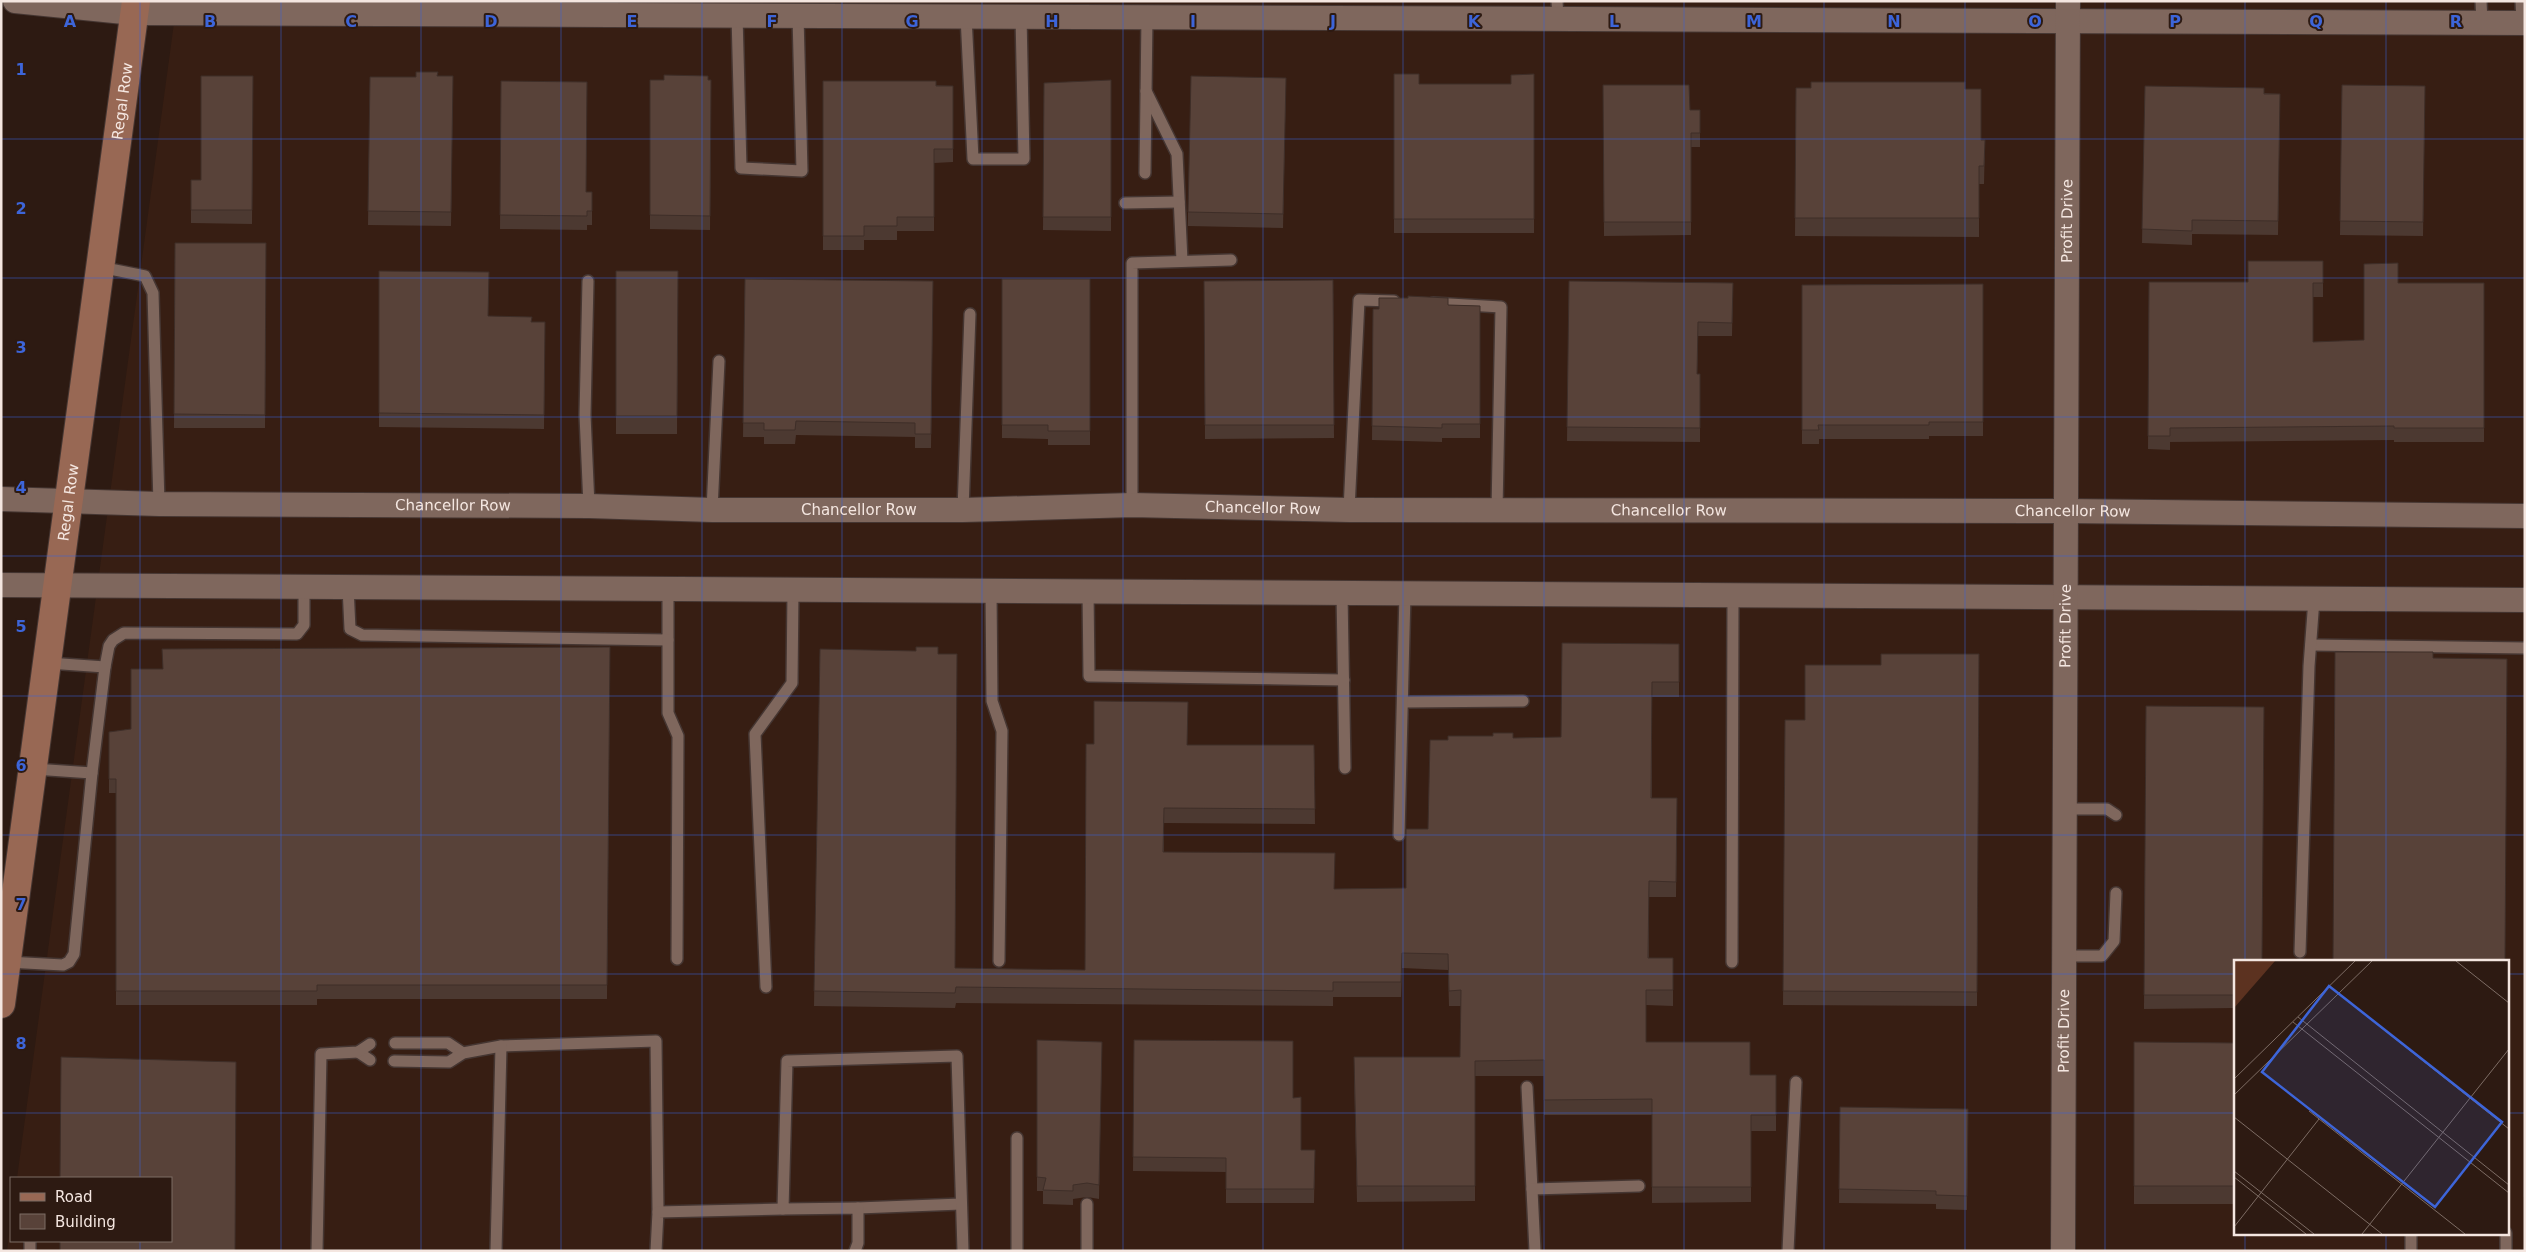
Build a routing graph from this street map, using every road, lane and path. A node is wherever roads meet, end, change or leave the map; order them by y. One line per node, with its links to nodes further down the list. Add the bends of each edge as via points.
1 (15, 1): 2 (street)
2 (135, 7): 7 (street); 19 (main road, Regal Row)
3 (829, 8): 8 (street); 9 (street)
4 (1557, 10): 5 (street); 12 (street)
5 (2068, 11): 6 (street); 34 (street, Profit Drive)
6 (2481, 12): 11 (street)
7 (737, 15): 8 (street); 8 (lane, via 741,168 802,171)
8 (798, 16)
9 (966, 16): 10 (street); 10 (lane, via 973,159 1024,159)
10 (1021, 16): 12 (street)
11 (2522, 16)
12 (1147, 17): 13 (lane)
13 (1146, 90): 14 (lane); 15 (lane, via 1177,154)
14 (1145, 173)
15 (1179, 202): 16 (lane); 18 (lane)
16 (1125, 204)
17 (1231, 260): 18 (lane)
18 (1182, 261): 28 (lane, via 1132,263)
19 (100, 267): 26 (main road, Regal Row); 27 (lane, via 146,276 153,293)
20 (588, 281): 29 (lane, via 585,415)
21 (1406, 302): 32 (lane, via 1359,300)
22 (1425, 303): 33 (lane, via 1501,307)
23 (970, 314): 31 (lane)
24 (720, 361): 30 (lane)
25 (1, 499): 26 (street, Chancellor Row)
26 (68, 501): 27 (street, Chancellor Row); 37 (main road, Regal Row)
27 (158, 504): 29 (street, Chancellor Row)
28 (1132, 505): 31 (street, Chancellor Row); 32 (street, Chancellor Row)
29 (589, 506): 30 (street, Chancellor Row)
30 (712, 510): 31 (street, Chancellor Row)
31 (962, 510)
32 (1349, 510): 33 (street, Chancellor Row)
33 (1497, 510): 34 (street, Chancellor Row)
34 (2067, 511): 35 (street, Chancellor Row); 47 (street, Profit Drive)
35 (2525, 516)
36 (1, 585): 37 (street)
37 (59, 586): 38 (street); 53 (main road, Regal Row)
38 (304, 586): 39 (street); 54 (lane, via 304,625 297,634 124,633 109,646)
39 (348, 587): 40 (street); 50 (lane, via 350,629 362,635)
40 (668, 588): 42 (street); 50 (lane)
41 (991, 590): 42 (street); 43 (street); 68 (lane, via 992,701 1002,731)
42 (793, 591): 71 (lane, via 792,683 755,734)
43 (1088, 591): 44 (street); 55 (lane, via 1089,676)
44 (1342, 593): 45 (street); 55 (lane)
45 (1405, 593): 46 (street); 57 (lane)
46 (1734, 594): 47 (street); 70 (lane)
47 (2065, 599): 48 (street); 61 (street, Profit Drive)
48 (2314, 599): 49 (street); 51 (lane)
49 (2525, 600)
50 (668, 640): 67 (lane, via 668,713 678,736)
51 (2311, 645): 52 (lane); 65 (lane)
52 (2525, 648)
53 (48, 664): 54 (lane); 59 (main road, Regal Row)
54 (105, 667): 60 (lane)
55 (1344, 680): 58 (lane)
56 (1523, 701): 57 (lane)
57 (1403, 702): 63 (lane)
58 (1344, 768)
59 (34, 769): 60 (lane); 69 (main road, Regal Row)
60 (92, 774): 69 (lane, via 74,954 63,965)
61 (2066, 809): 62 (lane, via 2107,809); 66 (street, Profit Drive)
62 (2116, 815)
63 (1399, 835)
64 (2116, 893): 66 (lane, via 2114,941 2102,956)
65 (2300, 952)
66 (2066, 956): 101 (street, Profit Drive)
67 (677, 958)
68 (999, 961)
69 (7, 962): 72 (main road, Regal Row)
70 (1732, 962)
71 (766, 987)
72 (1, 1004)
73 (395, 1043): 77 (lane, via 448,1043)
74 (370, 1044): 76 (lane)
75 (501, 1046): 77 (lane); 89 (lane, via 656,1041); 93 (lane)
76 (358, 1052): 78 (lane); 92 (lane, via 321,1054)
77 (463, 1052): 79 (lane, via 449,1062)
78 (370, 1060)
79 (394, 1061)
80 (1796, 1082): 100 (lane)
81 (1527, 1087): 84 (lane)
82 (1017, 1138): 97 (lane)
83 (1639, 1186): 84 (lane)
84 (1532, 1189): 99 (lane)
85 (961, 1204): 87 (lane); 88 (lane, via 957,1056 787,1061); 96 (lane)
86 (1087, 1204): 98 (lane)
87 (858, 1208): 88 (lane); 95 (lane)
88 (783, 1209): 89 (lane)
89 (658, 1212): 94 (lane)
90 (2411, 1234): 102 (lane)
91 (2506, 1234): 103 (lane)
92 (317, 1251)
93 (496, 1251)
94 (656, 1251)
95 (855, 1251)
96 (963, 1251)
97 (1017, 1251)
98 (1087, 1251)
99 (1534, 1251)
100 (1788, 1251)
101 (2063, 1251)
102 (2411, 1251)
103 (2506, 1251)

